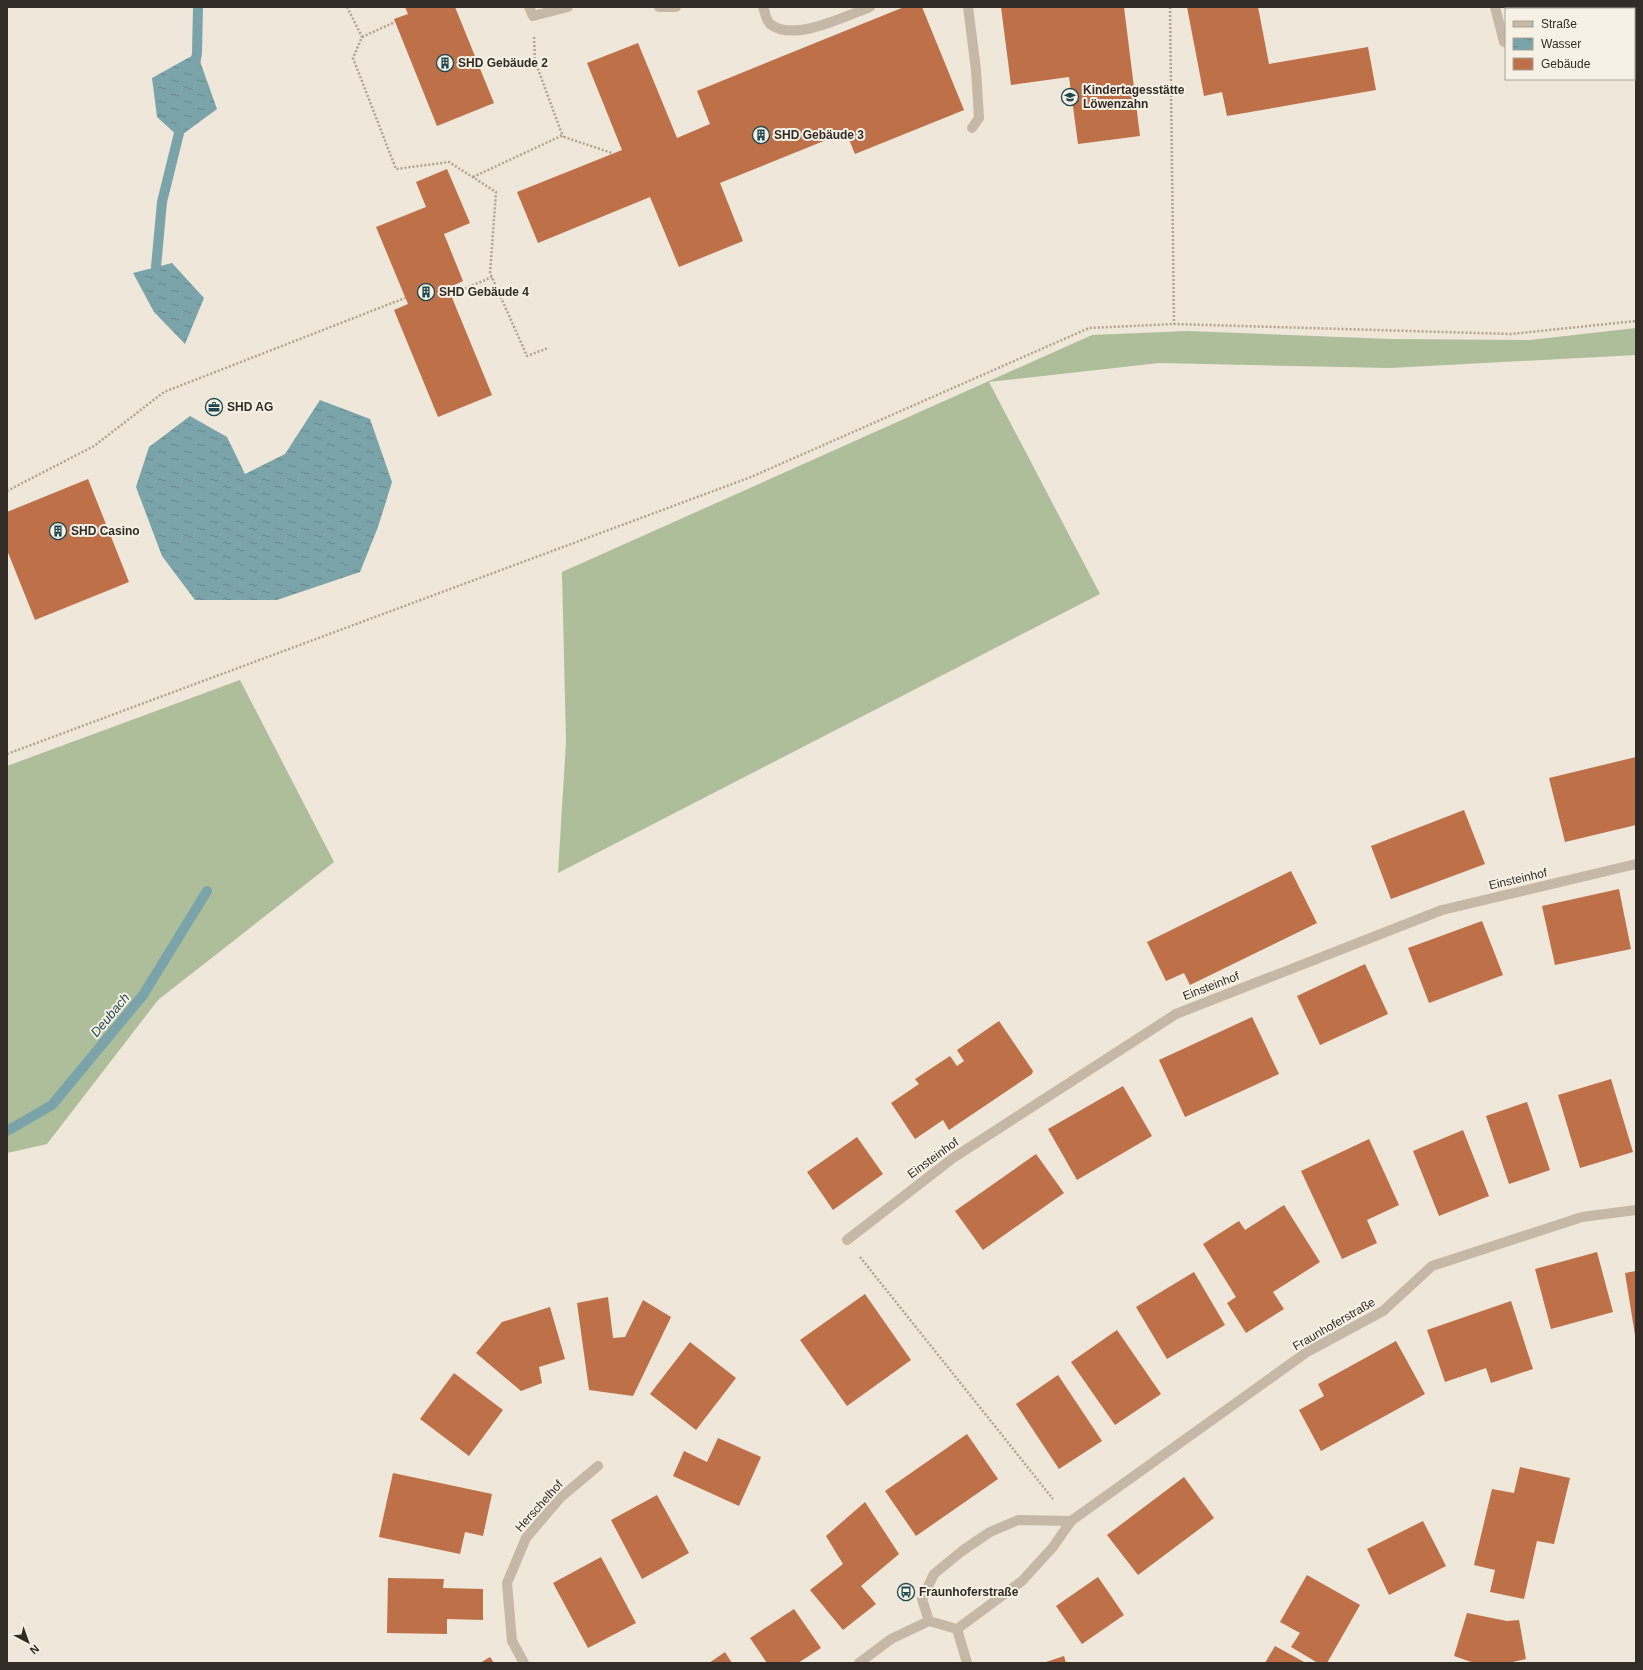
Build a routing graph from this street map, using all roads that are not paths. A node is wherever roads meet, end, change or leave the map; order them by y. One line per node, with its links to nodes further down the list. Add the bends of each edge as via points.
1 (568, 7): 8 (street)
2 (659, 7): 3 (street)
3 (676, 7)
4 (763, 7): 5 (street, via 769,23 780,30 801,32)
5 (870, 7)
6 (968, 7): 10 (street, via 979,118)
7 (1495, 7): 9 (street)
8 (531, 12)
9 (1504, 42)
10 (972, 128)
11 (1636, 864): 13 (street, Einsteinhof, via 1442,910 1176,1014 953,1158)
12 (1636, 1210): 15 (street, Fraunhoferstraße, via 1582,1217 1432,1266 1383,1311 1307,1352)
13 (847, 1240)
14 (598, 1466): 18 (street, Herschelhof, via 560,1498 526,1538 507,1583 512,1641)
15 (1071, 1521): 16 (street, via 1018,1520 990,1532 962,1550 934,1574 922,1599); 17 (street, Fraunhoferstraße, via 1053,1547 1022,1581)
16 (929, 1621): 17 (street); 19 (street, via 891,1639)
17 (957, 1629): 20 (street)
18 (524, 1663)
19 (859, 1663)
20 (967, 1663)

